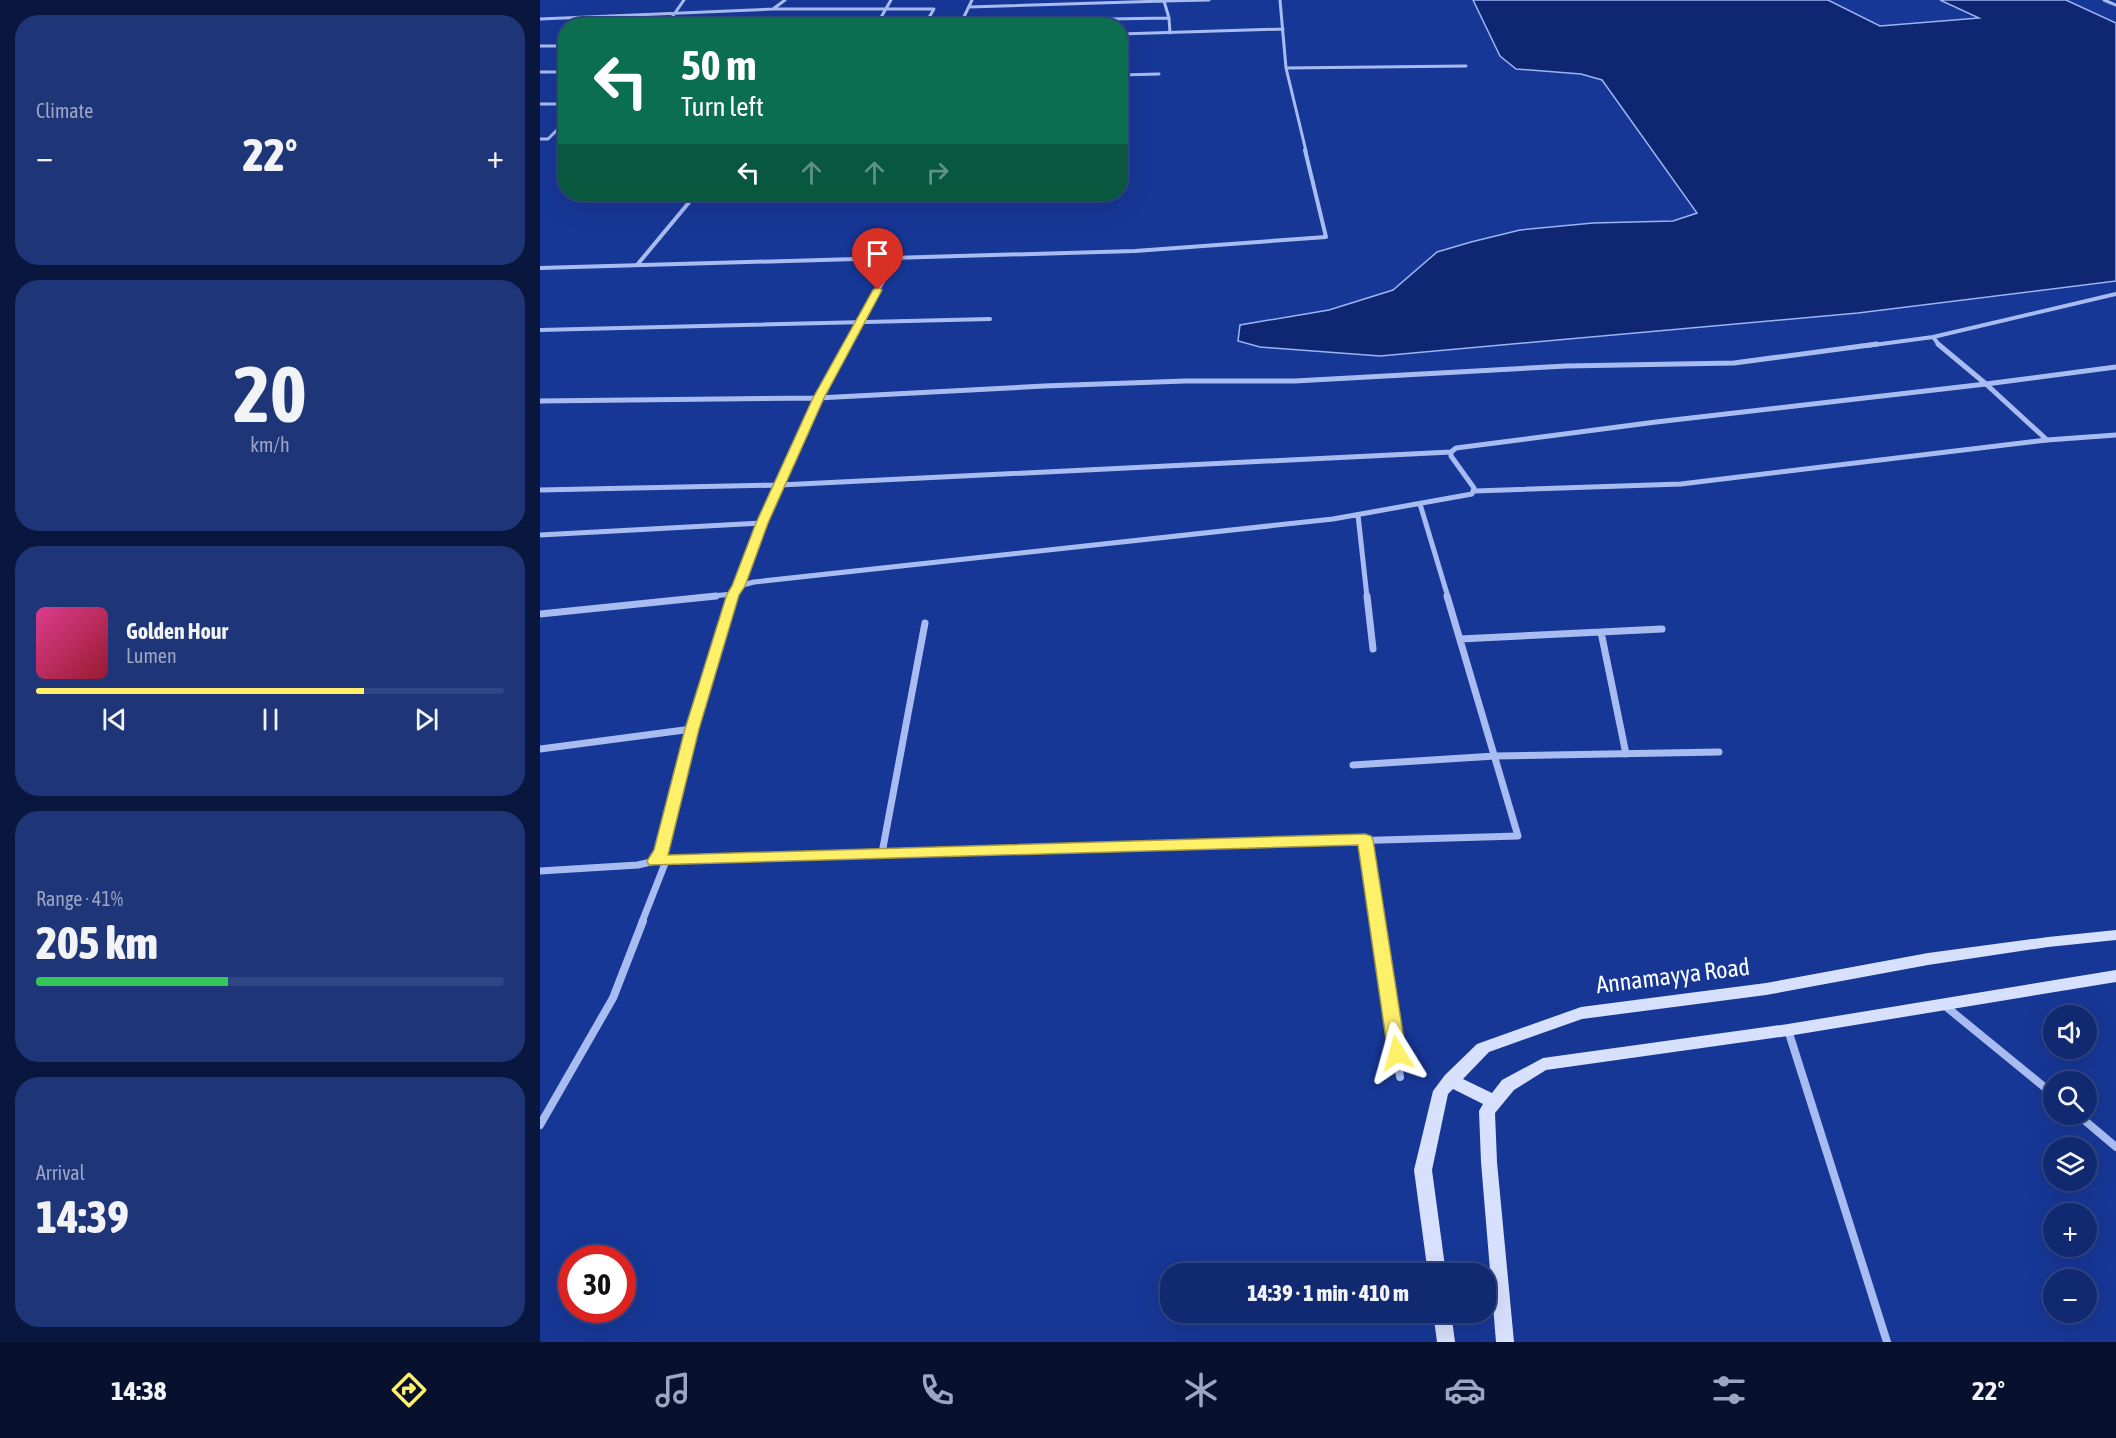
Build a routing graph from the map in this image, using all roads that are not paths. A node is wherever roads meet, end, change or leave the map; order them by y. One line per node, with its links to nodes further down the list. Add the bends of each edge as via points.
1 (684, 0): 13 (street)
2 (785, 0): 12 (street)
3 (891, 0): 10 (street)
4 (972, 0): 11 (street)
5 (1209, 0): 8 (street)
6 (1280, 0): 23 (street)
7 (2104, 0): 9 (street)
8 (1164, 1): 11 (street); 20 (street)
9 (2116, 5)
10 (887, 7): 12 (street); 17 (street); 18 (street, via 934,9)
11 (969, 7): 19 (street)
12 (773, 9): 13 (street)
13 (676, 12): 15 (street); 16 (street)
14 (558, 18): 21 (street)
15 (559, 18)
16 (672, 18)
17 (881, 18)
18 (929, 18)
19 (964, 18)
20 (1169, 18): 22 (street); 24 (street)
21 (540, 19)
22 (1128, 19)
23 (1283, 29): 24 (street); 29 (street)
24 (1170, 33): 25 (street)
25 (1128, 34)
26 (558, 45): 27 (street)
27 (540, 46)
28 (1466, 66): 29 (street)
29 (1286, 68): 39 (street, via 1326,237 1135,251)
30 (540, 72): 31 (street)
31 (556, 72)
32 (1159, 74): 33 (street)
33 (1128, 75)
34 (540, 104): 35 (street)
35 (558, 104)
36 (558, 129): 37 (street, via 548,139)
37 (540, 139)
38 (690, 201): 40 (street)
39 (896, 258): 40 (street); 44 (street)
40 (637, 265): 41 (street)
41 (540, 268)
42 (2116, 294): 46 (street)
43 (990, 319): 44 (street)
44 (859, 323): 45 (street); 49 (street)
45 (540, 330)
46 (1933, 337): 48 (street); 49 (street, via 1734,363 1566,366 1295,381 1044,386)
47 (2116, 367): 48 (street)
48 (1986, 384): 52 (street); 53 (street, via 1656,422 1456,448)
49 (818, 398): 50 (street); 54 (street)
50 (540, 401)
51 (2116, 435): 52 (street)
52 (2047, 440): 56 (street, via 1681,484)
53 (1451, 452): 54 (street); 56 (street)
54 (780, 484): 55 (street); 59 (street)
55 (540, 490)
56 (1475, 491): 57 (street)
57 (1420, 504): 58 (street); 67 (street)
58 (1358, 515): 61 (street); 68 (street)
59 (762, 523): 60 (street); 61 (street)
60 (540, 535)
61 (739, 586): 62 (street)
62 (733, 594): 63 (street); 69 (street)
63 (540, 614)
64 (925, 623): 76 (street)
65 (1662, 629): 66 (street)
66 (1600, 632): 67 (street); 72 (street)
67 (1460, 639): 73 (street)
68 (1373, 649)
69 (692, 729): 70 (street); 77 (street, via 662,851)
70 (540, 749)
71 (1719, 752): 72 (street)
72 (1626, 754): 73 (street)
73 (1495, 756): 74 (street); 75 (street, via 1518,836)
74 (1353, 765)
75 (1365, 840): 76 (street); 84 (street)
76 (882, 853): 78 (street)
77 (654, 861): 78 (street); 79 (street)
78 (666, 861): 88 (street, via 613,998)
79 (540, 871)
80 (2116, 935): 85 (street, Annamayya Road, via 1928,959 1766,990 1581,1013 1483,1048)
81 (2116, 976): 82 (street)
82 (1944, 1005): 83 (street); 86 (street)
83 (1788, 1030): 87 (street, via 1543,1064 1508,1084); 95 (street)
84 (1400, 1077)
85 (1451, 1080): 87 (street); 91 (street, Annamayya Road, via 1441,1091 1423,1170)
86 (2043, 1086)
87 (1494, 1102): 94 (street, via 1487,1111 1489,1162)
88 (540, 1125)
89 (2090, 1125): 90 (street)
90 (2116, 1147)
91 (1436, 1263)
92 (1443, 1323): 93 (street)
93 (1446, 1342)
94 (1505, 1342)
95 (1887, 1342)

